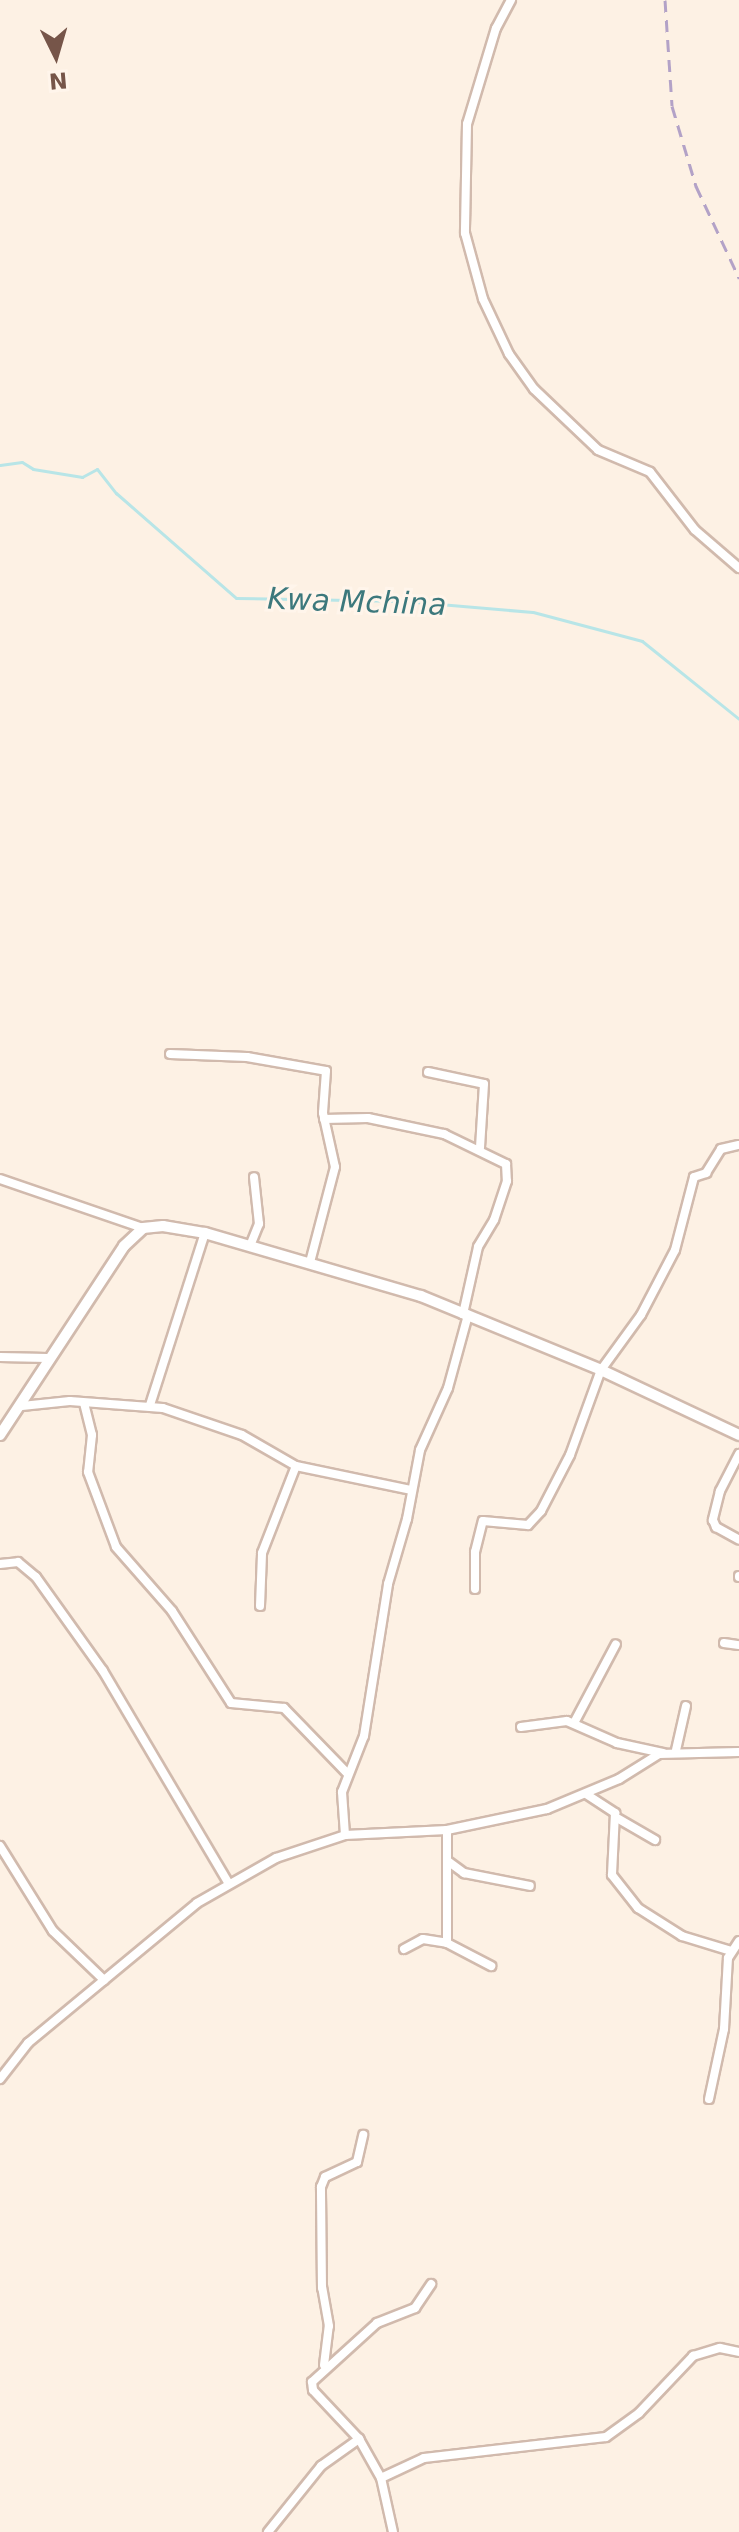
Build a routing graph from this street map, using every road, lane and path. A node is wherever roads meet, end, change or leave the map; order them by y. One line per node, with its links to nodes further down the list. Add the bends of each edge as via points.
1 (511, 0): 2 (street, via 496,28 467,124 465,233 483,299 509,354 534,389 598,450 650,472 695,530)
2 (739, 568)
3 (170, 1054): 5 (street, via 247,1057 322,1068 328,1076)
4 (428, 1072): 7 (street, via 484,1084)
5 (324, 1119): 7 (street, via 398,1123); 13 (street, via 335,1167)
6 (739, 1145): 17 (street, via 723,1148 706,1173 694,1177 675,1250 641,1315)
7 (480, 1148): 14 (street, via 502,1159 509,1175 494,1220 478,1247)
8 (254, 1177): 12 (street, via 259,1224)
9 (0, 1179): 10 (street)
10 (143, 1228): 11 (street); 16 (street, via 124,1246)
11 (205, 1233): 12 (street); 19 (street)
12 (250, 1246): 13 (street)
13 (310, 1262): 14 (street)
14 (465, 1315): 17 (street); 25 (street, via 448,1388 423,1440)
15 (0, 1357): 16 (street)
16 (47, 1358): 20 (street)
17 (601, 1370): 22 (street); 28 (street, via 570,1455 541,1511 528,1525 483,1521 475,1552)
18 (84, 1403): 19 (street); 20 (street); 39 (street, via 92,1435 88,1472 116,1547 172,1611 231,1703 284,1708)
19 (150, 1405): 24 (street, via 242,1435)
20 (22, 1406): 21 (street)
21 (0, 1435)
22 (739, 1435)
23 (739, 1454): 26 (street, via 720,1491 713,1520)
24 (296, 1466): 25 (street); 29 (street, via 262,1553)
25 (411, 1490): 39 (street, via 388,1584 364,1736)
26 (739, 1540)
27 (0, 1564): 47 (street, via 18,1562 36,1577 103,1671)
28 (475, 1589)
29 (260, 1606)
30 (724, 1643): 32 (street)
31 (616, 1644): 34 (street)
32 (739, 1645)
33 (686, 1706): 36 (street)
34 (574, 1723): 35 (street); 38 (street, via 617,1743)
35 (521, 1727)
36 (676, 1750): 37 (street); 38 (street)
37 (739, 1752)
38 (663, 1753): 40 (street)
39 (347, 1773): 43 (street, via 341,1801)
40 (586, 1794): 41 (street); 42 (street, via 547,1809)
41 (617, 1818): 44 (street); 52 (street, via 611,1868 616,1883 662,1925)
42 (447, 1830): 43 (street); 46 (street)
43 (345, 1835): 47 (street, via 302,1847)
44 (655, 1840)
45 (0, 1846): 54 (street, via 53,1931)
46 (449, 1862): 48 (street, via 464,1873); 50 (street)
47 (228, 1882): 54 (street)
48 (530, 1886)
49 (739, 1941): 52 (street)
50 (447, 1943): 51 (street, via 423,1939); 53 (street)
51 (404, 1949)
52 (731, 1951): 56 (street, via 722,1997 724,2029)
53 (491, 1966)
54 (104, 1980): 55 (street, via 20,2051)
55 (0, 2079)
56 (709, 2099)
57 (363, 2135): 60 (street, via 357,2162 325,2177 321,2187 322,2288 329,2326)
58 (431, 2284): 60 (street, via 415,2308 377,2323)
59 (739, 2352): 62 (street, via 720,2348 693,2356 639,2413 606,2437 424,2458)
60 (324, 2365): 61 (street, via 313,2378 313,2390)
61 (359, 2439): 62 (street); 63 (street, via 321,2466)
62 (381, 2478): 64 (street)
63 (268, 2532)
64 (393, 2532)

